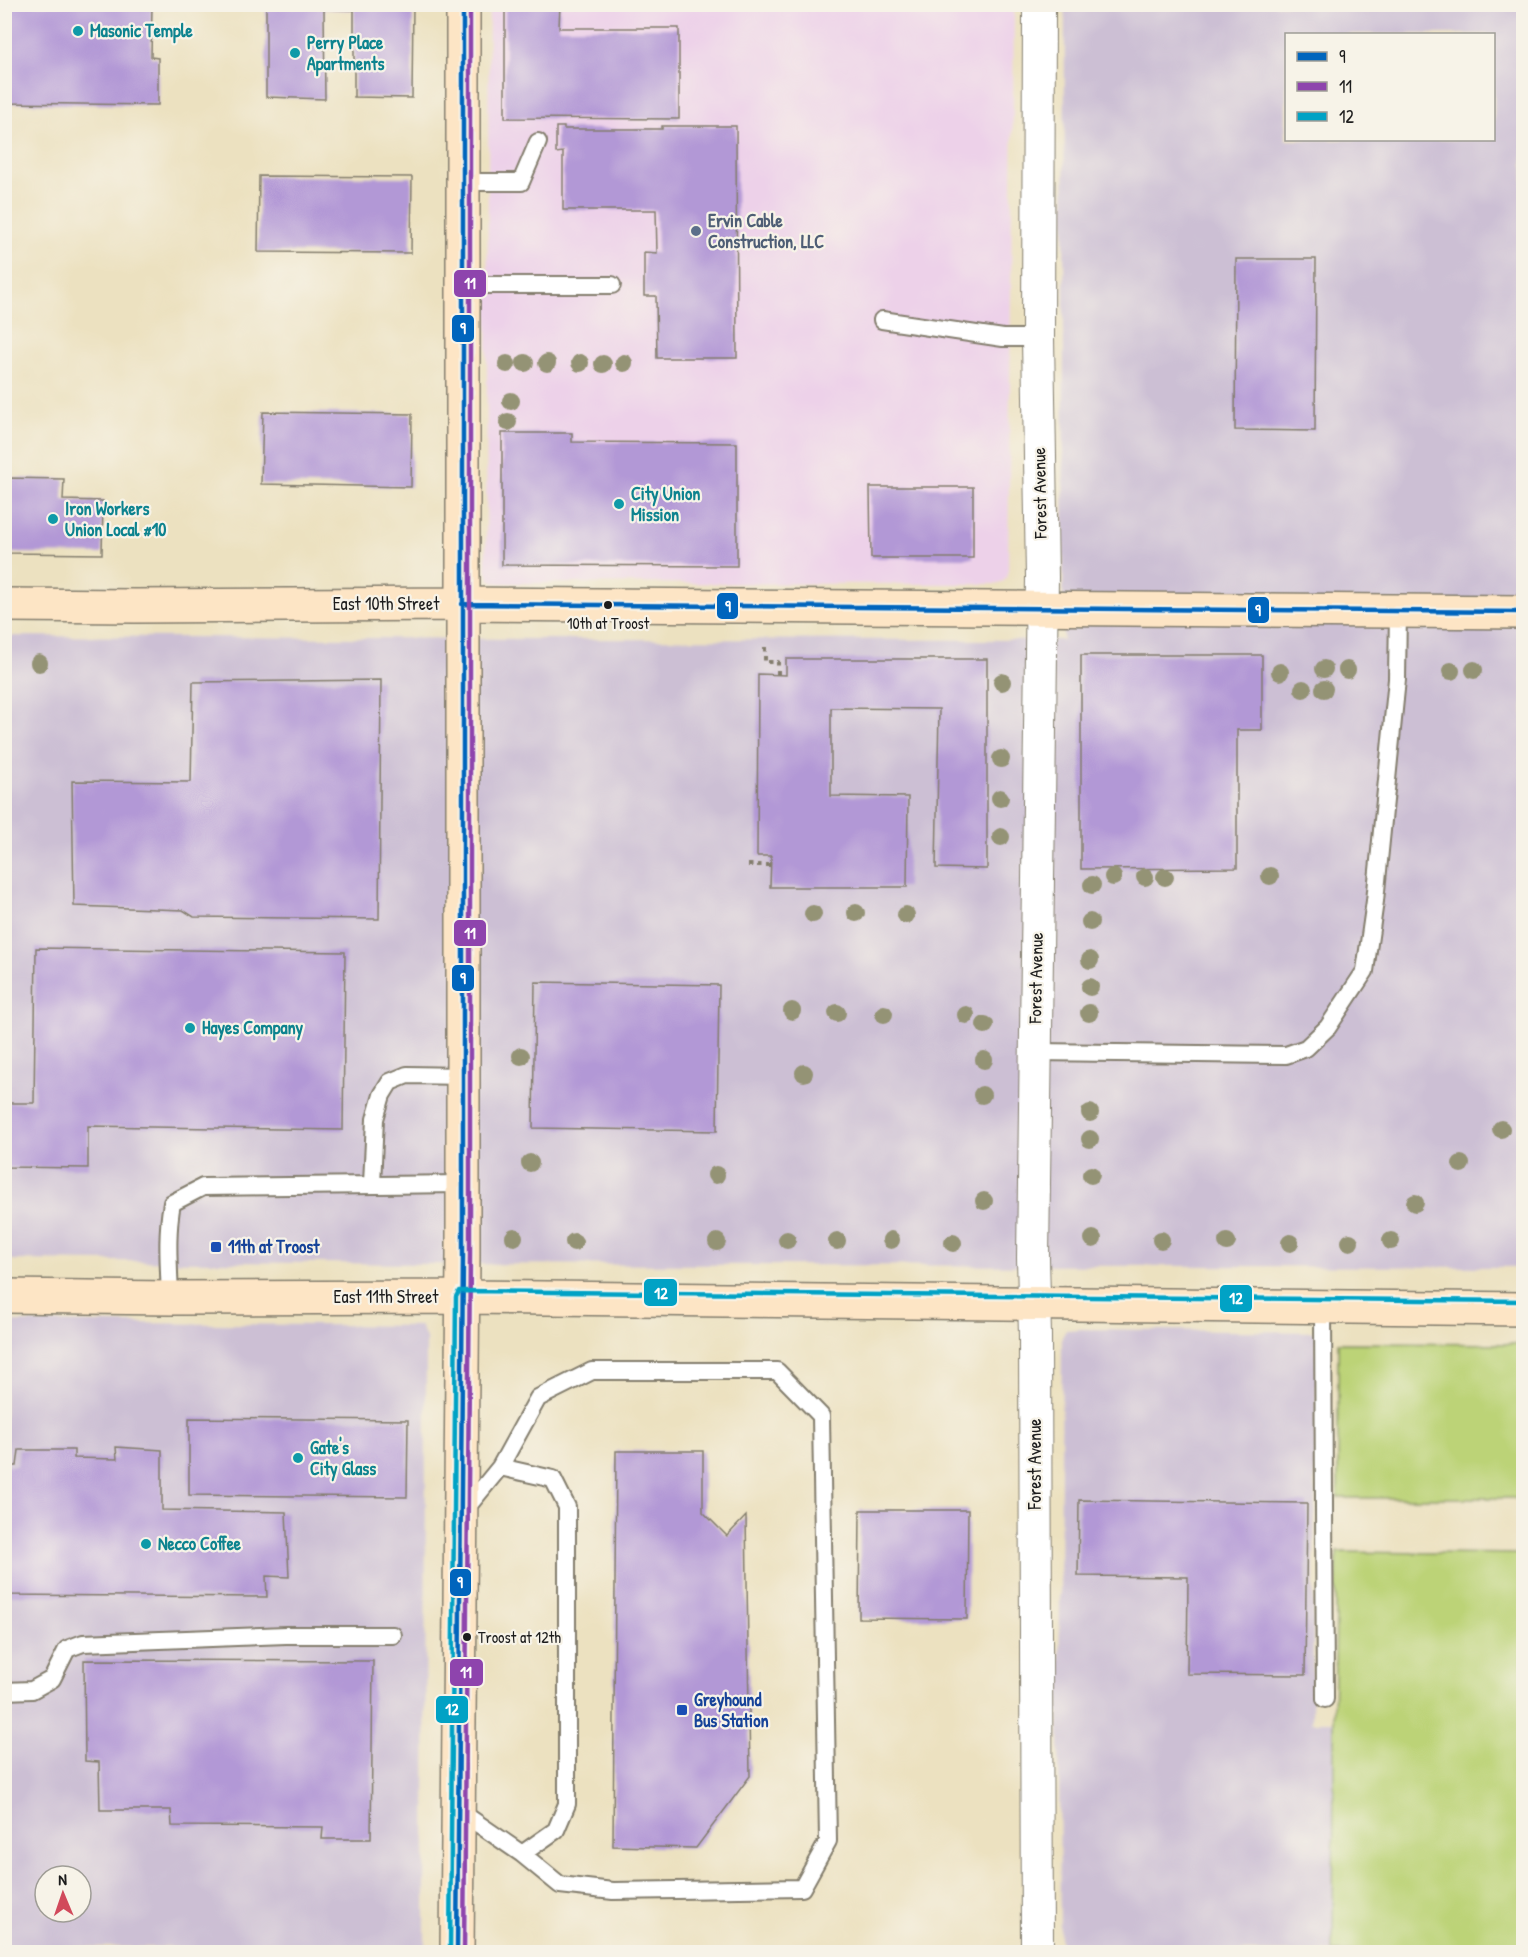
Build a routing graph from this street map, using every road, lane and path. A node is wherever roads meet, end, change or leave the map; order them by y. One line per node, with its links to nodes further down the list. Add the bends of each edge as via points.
1 (463, 4): 4 (main road)
2 (1039, 4): 8 (street, Forest Avenue)
3 (538, 142): 4 (lane, via 521,182)
4 (463, 182): 5 (main road)
5 (463, 285): 6 (lane); 9 (main road)
6 (612, 285)
7 (882, 320): 8 (lane, via 1003,338)
8 (1038, 338): 11 (street, Forest Avenue)
9 (462, 604): 10 (main road, East 10th Street); 11 (main road, East 10th Street); 19 (main road)
10 (4, 605)
11 (1040, 608): 12 (main road, East 10th Street); 18 (street, Forest Avenue)
12 (1398, 611): 13 (main road, East 10th Street); 18 (lane, via 1397,679 1365,971 1328,1027 1306,1048 1286,1055)
13 (1524, 612)
14 (765, 647): 15 (path, via 765,662 778,662)
15 (778, 674)
16 (748, 865): 17 (path)
17 (771, 865)
18 (1035, 1052): 25 (street, Forest Avenue)
19 (463, 1076): 20 (lane, via 407,1075 390,1082 375,1119); 21 (main road)
20 (372, 1184): 21 (lane); 24 (lane, via 203,1187 172,1203 167,1242)
21 (463, 1184): 23 (main road)
22 (4, 1296): 24 (main road, East 11th Street)
23 (463, 1297): 24 (main road, East 11th Street); 25 (main road, East 11th Street); 29 (main road)
24 (170, 1299)
25 (1034, 1303): 26 (main road, East 11th Street); 36 (street, Forest Avenue)
26 (1323, 1307): 27 (main road, East 11th Street); 32 (lane)
27 (1524, 1309)
28 (500, 1467): 29 (lane); 34 (lane, via 553,1479 567,1507 567,1804 555,1830); 34 (lane, via 538,1398 592,1371 777,1371 821,1416 828,1841 802,1888 613,1891 560,1885)
29 (461, 1515): 33 (main road)
30 (393, 1635): 31 (lane, via 83,1643 67,1649 52,1679 32,1690)
31 (4, 1691)
32 (1325, 1700)
33 (458, 1810): 34 (lane); 35 (main road)
34 (522, 1854)
35 (457, 1953)
36 (1037, 1953)

